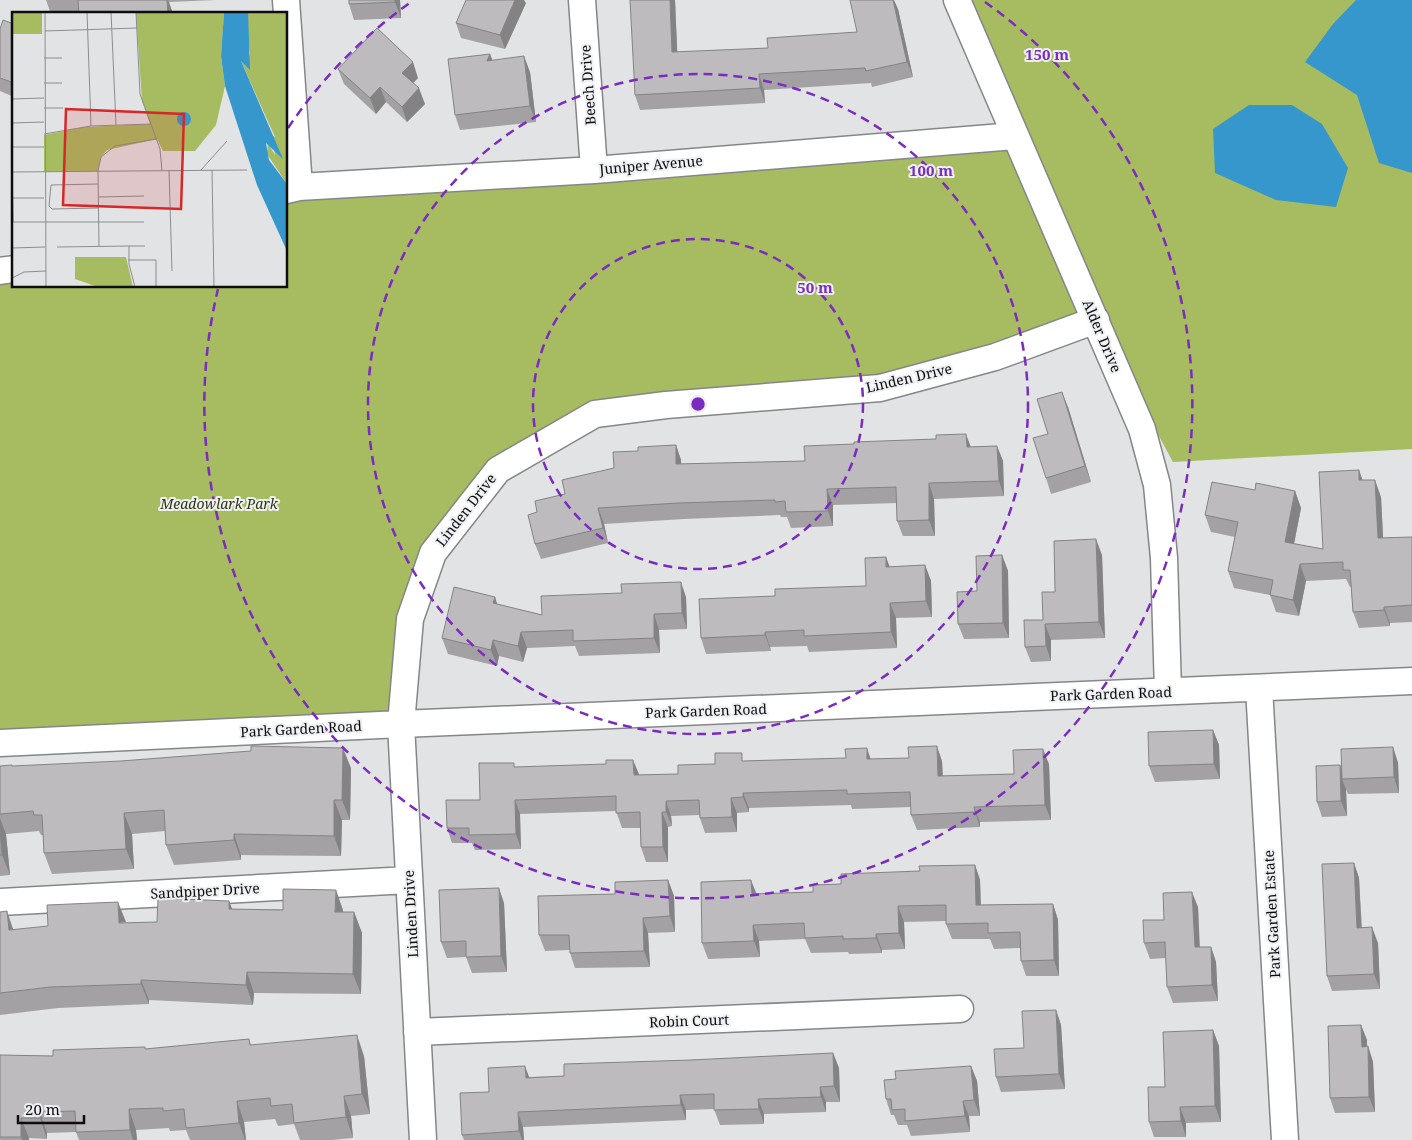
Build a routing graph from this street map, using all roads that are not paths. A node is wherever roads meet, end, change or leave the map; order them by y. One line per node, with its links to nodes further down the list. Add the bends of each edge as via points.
1 (582, 0): 5 (street, Beech Drive)
2 (957, 0): 4 (street, Alder Drive)
3 (288, 54): 6 (street)
4 (1015, 136): 5 (street, Juniper Avenue); 7 (street, Alder Drive)
5 (594, 170): 6 (street, Juniper Avenue)
6 (293, 189)
7 (1096, 320): 10 (street, Alder Drive, via 1142,429 1157,485 1164,558); 11 (street, Linden Drive, via 994,357 880,388 666,405 595,414 498,470 433,553 410,619)
8 (1412, 681): 9 (street, Park Garden Road)
9 (1259, 688): 10 (street, Park Garden Road); 18 (street, Park Garden Estate)
10 (1168, 691): 11 (street, Park Garden Road)
11 (401, 724): 12 (street, Park Garden Road); 13 (street, Linden Drive)
12 (0, 743)
13 (409, 880): 14 (street, Sandpiper Drive); 16 (street, Linden Drive)
14 (0, 902)
15 (960, 1009): 16 (street, Robin Court)
16 (417, 1032): 17 (street, Linden Drive)
17 (423, 1140)
18 (1285, 1140)

